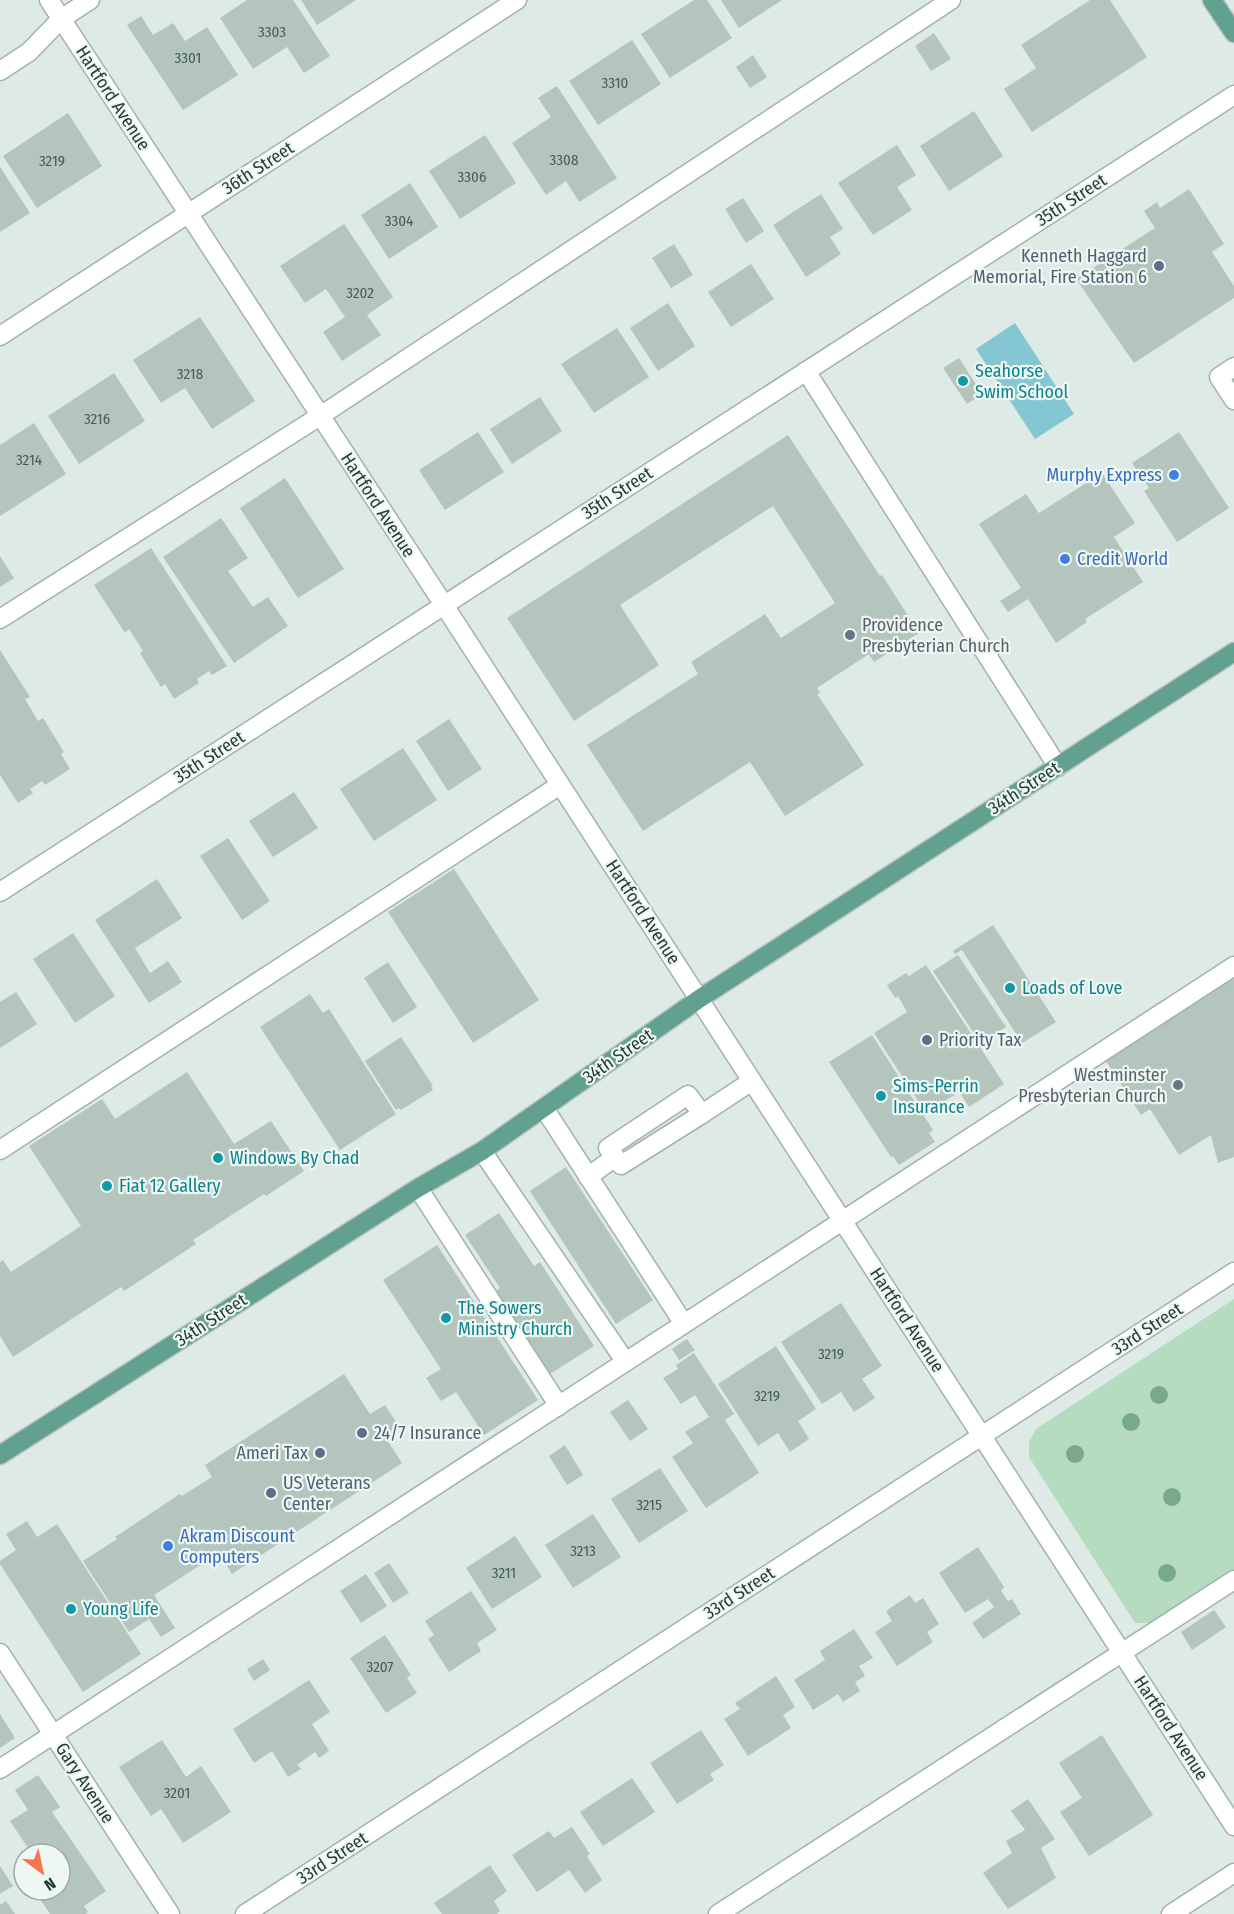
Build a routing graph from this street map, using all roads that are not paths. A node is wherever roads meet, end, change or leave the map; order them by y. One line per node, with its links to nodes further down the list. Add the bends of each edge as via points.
1 (49, 0): 6 (street, Hartford Avenue)
2 (90, 0): 6 (street)
3 (517, 0): 10 (street, 36th Street)
4 (951, 0): 15 (street)
5 (1212, 0): 7 (main road)
6 (61, 19): 8 (street, via 29,52); 10 (street, Hartford Avenue)
7 (1234, 33)
8 (0, 71)
9 (1234, 95): 13 (street, 35th Street)
10 (188, 213): 11 (street, 36th Street); 15 (street, Hartford Avenue)
11 (0, 336)
12 (1234, 367): 14 (street, via 1219,376)
13 (807, 371): 16 (street, 35th Street); 19 (street)
14 (1234, 400)
15 (320, 416): 16 (street, Hartford Avenue); 17 (street)
16 (444, 605): 20 (street, Hartford Avenue); 21 (street, 35th Street)
17 (0, 619)
18 (1234, 652): 19 (main road, 34th Street)
19 (1058, 767): 23 (main road, 34th Street)
20 (560, 784): 23 (street, Hartford Avenue); 26 (street)
21 (0, 892)
22 (1234, 966): 30 (street)
23 (699, 999): 24 (street, Hartford Avenue); 25 (main road, 34th Street)
24 (752, 1081): 28 (street, via 702,1113 688,1095 608,1148 615,1157); 30 (street, Hartford Avenue)
25 (544, 1108): 27 (main road, 34th Street); 28 (street)
26 (0, 1150)
27 (482, 1150): 29 (main road, 34th Street); 33 (street)
28 (588, 1177): 32 (street)
29 (418, 1188): 34 (street); 36 (main road, 34th Street)
30 (843, 1221): 32 (street); 35 (street, Hartford Avenue)
31 (1234, 1272): 35 (street, 33rd Street)
32 (684, 1324): 33 (street)
33 (625, 1361): 34 (street)
34 (559, 1406): 40 (street)
35 (982, 1436): 39 (street, Hartford Avenue); 45 (street, 33rd Street)
36 (0, 1455)
37 (1234, 1580): 39 (street)
38 (0, 1653): 40 (street, Gary Avenue)
39 (1122, 1653): 42 (street, Hartford Avenue); 46 (street)
40 (53, 1734): 41 (street); 44 (street, Gary Avenue)
41 (0, 1769)
42 (1234, 1826)
43 (1234, 1873): 47 (street)
44 (170, 1914)
45 (245, 1914)
46 (718, 1914)
47 (1171, 1914)

